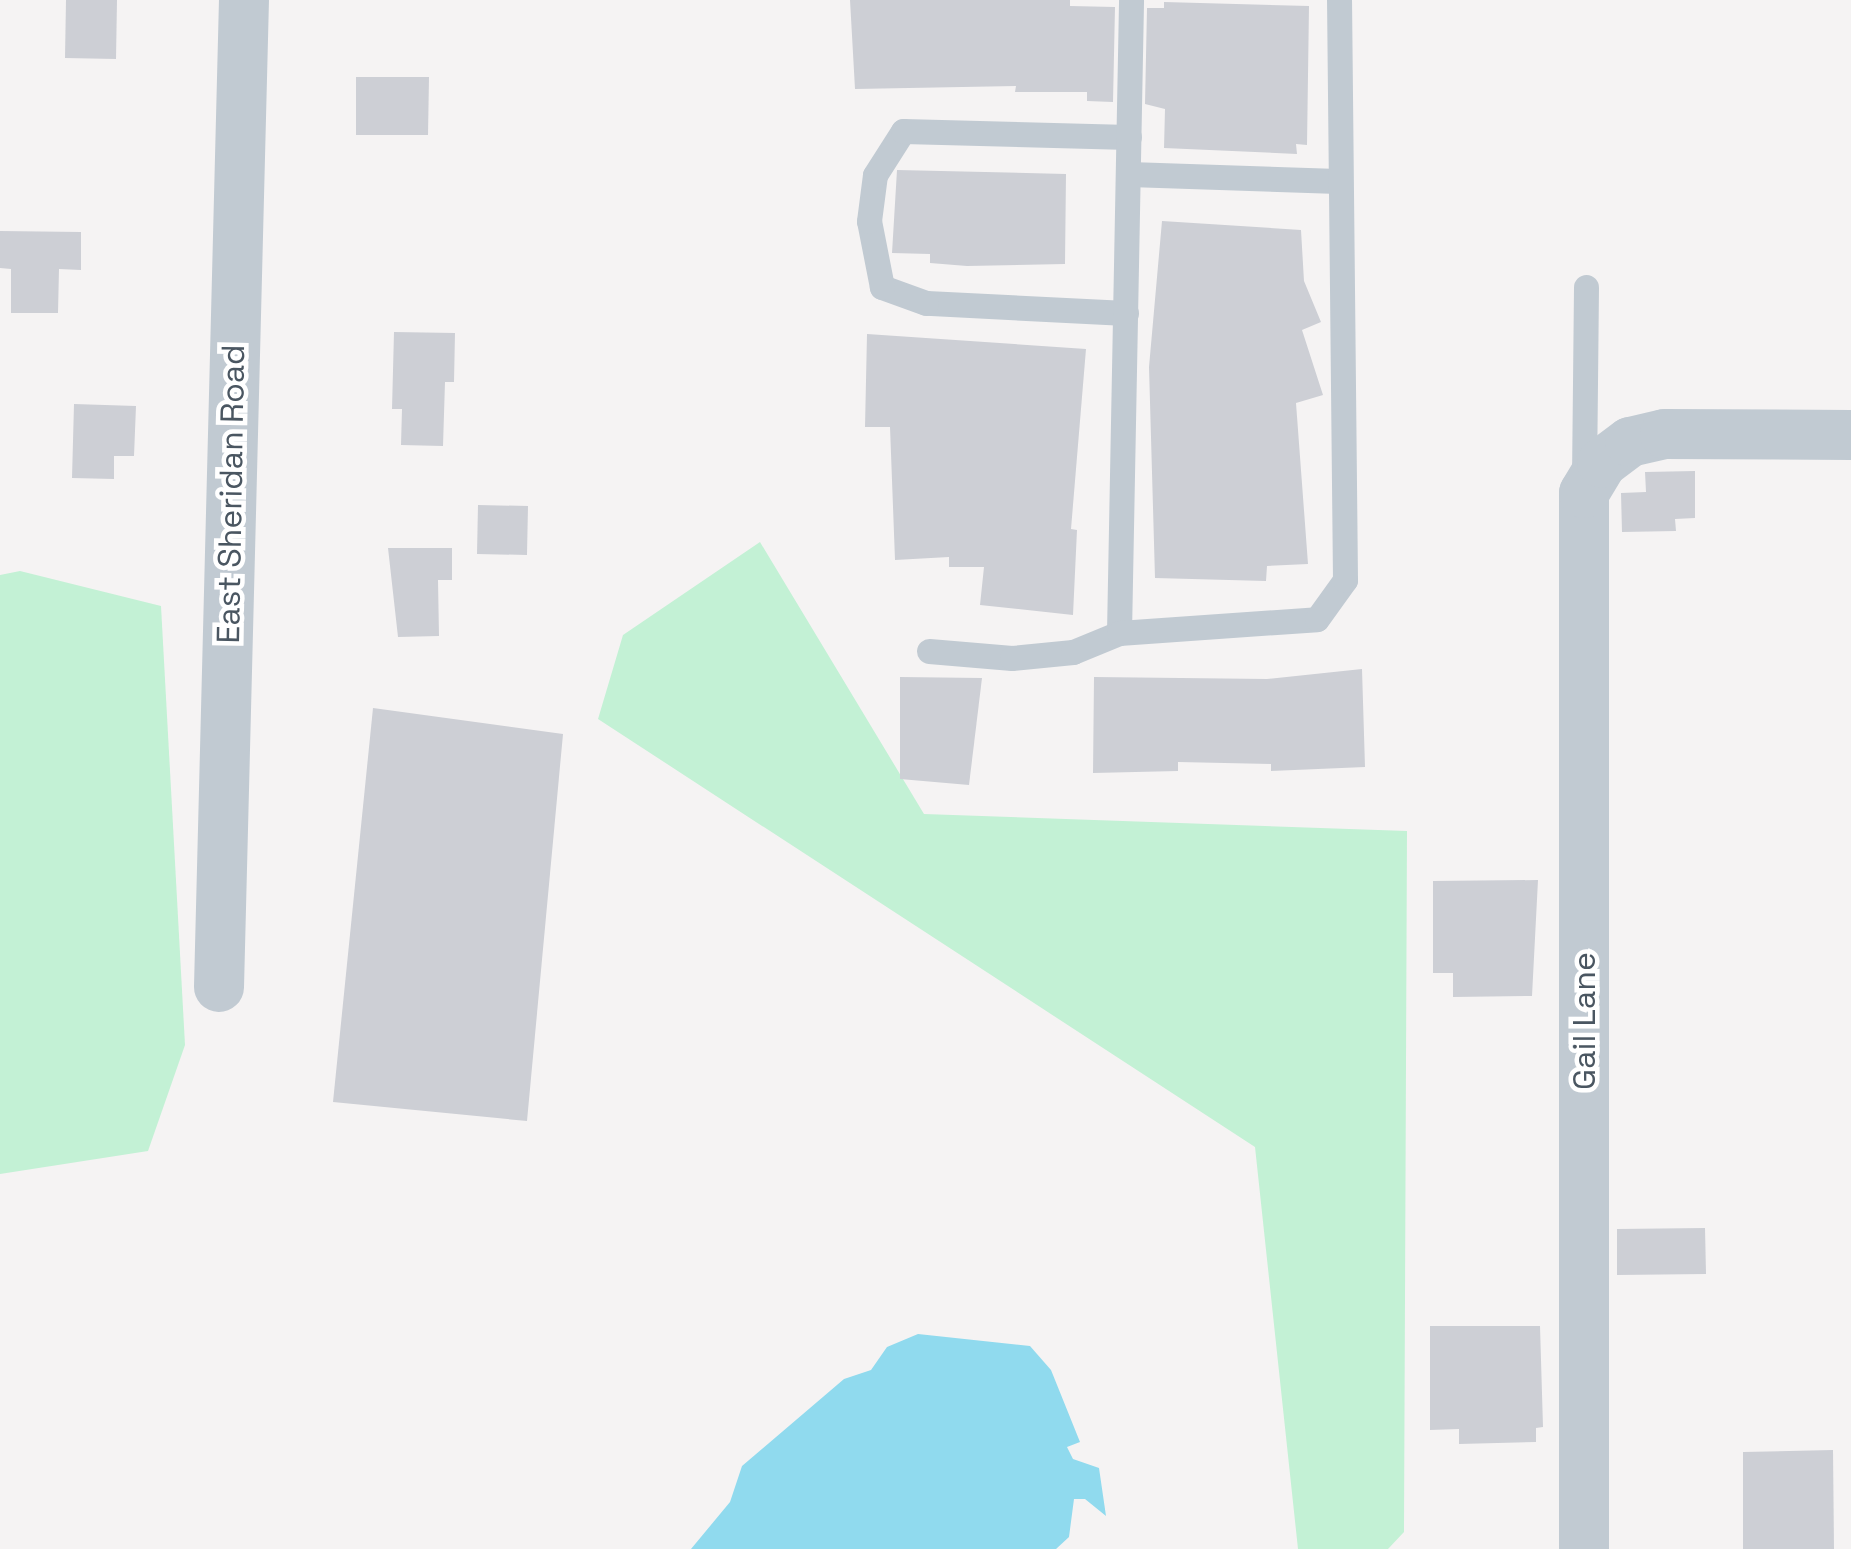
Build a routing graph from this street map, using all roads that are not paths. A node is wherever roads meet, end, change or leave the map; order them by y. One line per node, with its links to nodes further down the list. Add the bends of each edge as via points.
1 (244, 0): 13 (street, East Sheridan Road)
2 (1131, 0): 4 (lane)
3 (1339, 0): 6 (lane)
4 (1128, 137): 5 (lane); 8 (lane, via 903,131 875,175 869,221 882,287 926,302)
5 (1129, 174): 6 (lane); 8 (lane)
6 (1338, 181): 11 (lane, via 1345,580 1317,620)
7 (1586, 287): 10 (lane)
8 (1126, 313): 11 (lane)
9 (1851, 434): 10 (street, via 1665,434 1630,442 1602,462)
10 (1584, 492): 14 (street, Gail Lane)
11 (1119, 633): 12 (lane, via 1058,654)
12 (928, 652)
13 (219, 987)
14 (1584, 1549)

